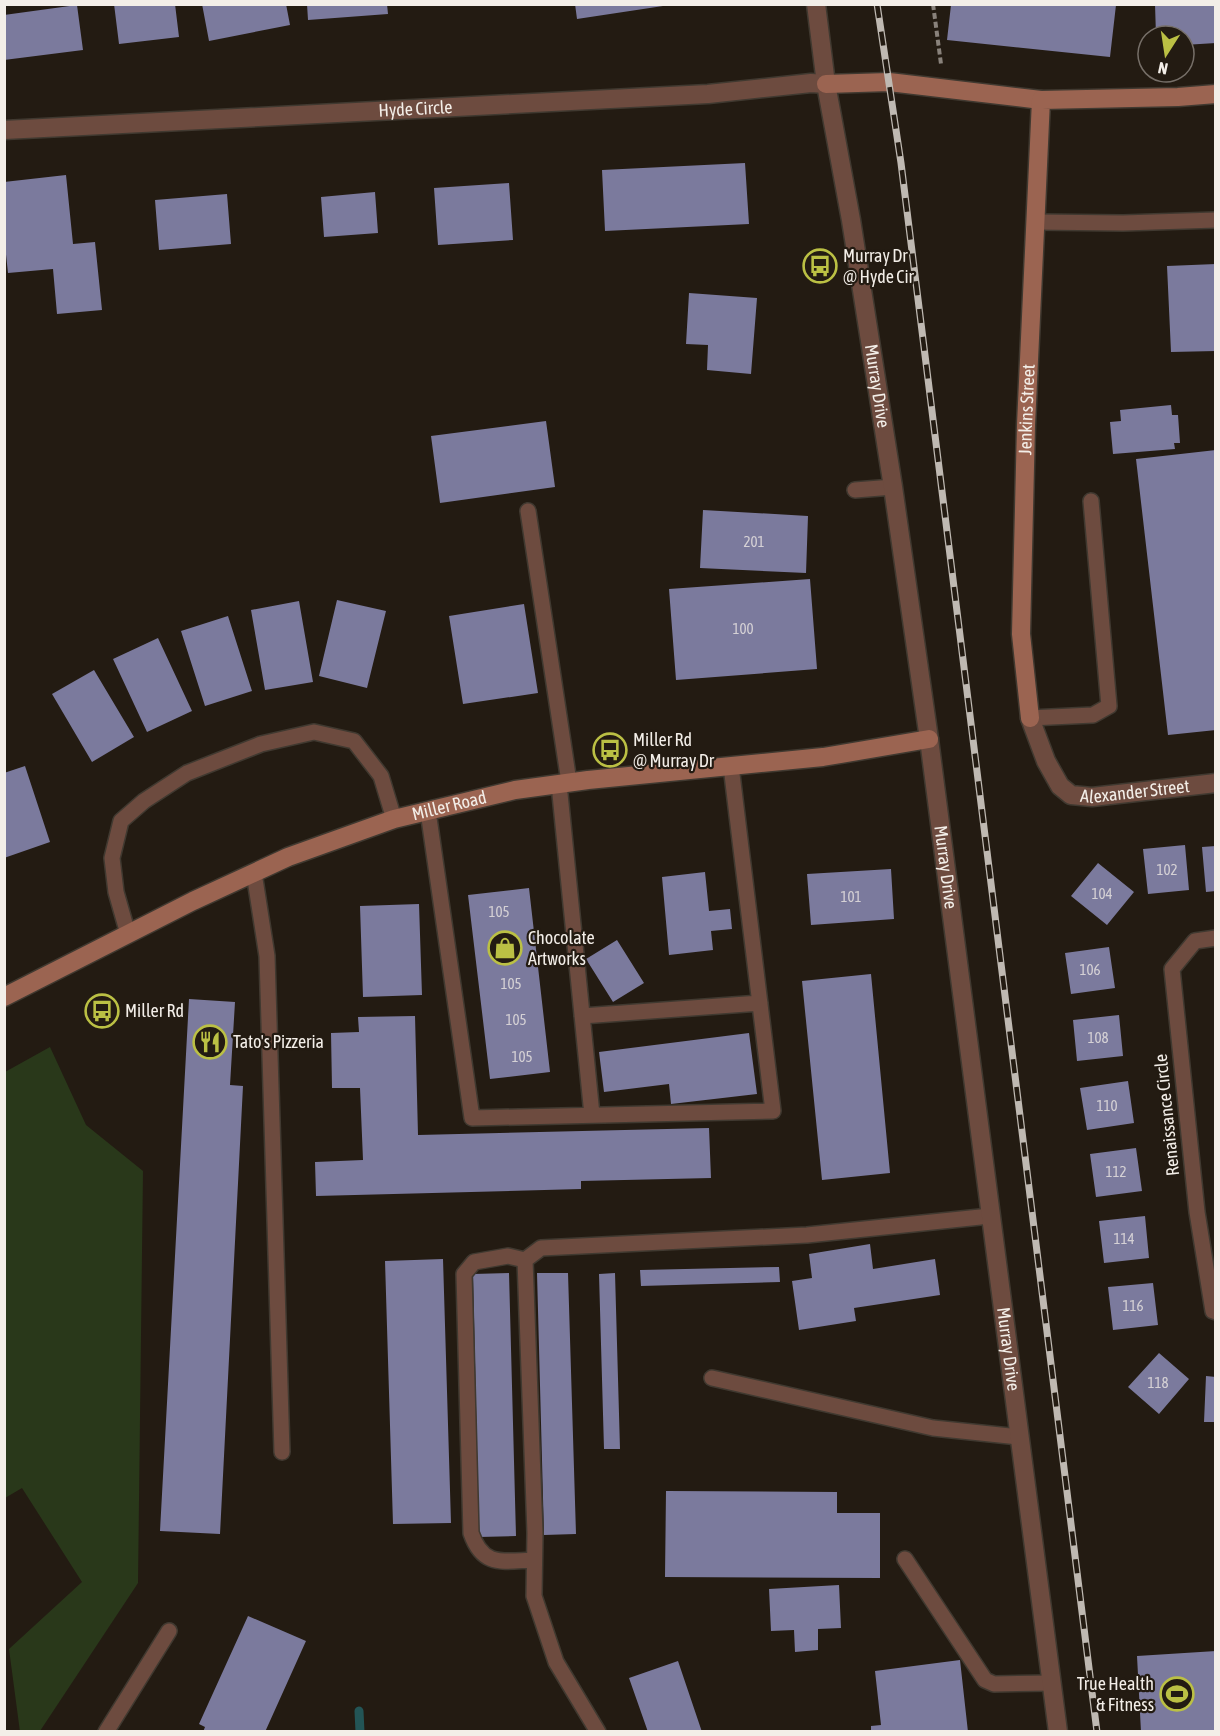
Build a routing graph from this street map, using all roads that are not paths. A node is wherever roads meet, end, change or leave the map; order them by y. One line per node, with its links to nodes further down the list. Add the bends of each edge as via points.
1 (816, 4): 2 (street, Murray Drive)
2 (826, 84): 4 (street, via 889,82); 5 (street, Hyde Circle, via 708,94); 8 (street, Murray Drive)
3 (1215, 94): 4 (street)
4 (1041, 100): 7 (street, Jenkins Street)
5 (4, 130)
6 (1215, 220): 7 (lane)
7 (1035, 222): 12 (street, Jenkins Street, via 1021,634)
8 (892, 487): 9 (lane); 13 (street, Murray Drive)
9 (855, 490)
10 (1091, 501): 12 (lane, via 1109,706 1093,715)
11 (528, 511): 15 (lane)
12 (1030, 718): 16 (street, Alexander Street, via 1046,761 1060,786 1071,795 1092,797)
13 (928, 739): 14 (street, Miller Road, via 823,757); 26 (street, Murray Drive)
14 (731, 766): 15 (street, Miller Road); 23 (lane)
15 (564, 783): 17 (street, Miller Road, via 514,790); 24 (lane)
16 (1215, 783)
17 (428, 811): 18 (street, Miller Road); 25 (lane, via 472,1118)
18 (394, 819): 19 (street, Miller Road); 20 (lane, via 381,776 354,741 314,732 261,744 187,773 121,821 112,858)
19 (254, 873): 20 (street, Miller Road); 31 (lane, via 267,956)
20 (128, 934): 22 (street, Miller Road)
21 (1215, 938): 28 (lane, Renaissance Circle, via 1195,941 1172,969 1197,1212)
22 (4, 997)
23 (760, 1003): 24 (lane); 25 (lane, via 773,1111)
24 (582, 1016): 25 (lane)
25 (591, 1115)
26 (990, 1216): 27 (lane, via 807,1235 541,1248); 30 (street, Murray Drive)
27 (525, 1260): 33 (lane); 33 (lane, via 508,1256 474,1262 464,1274 471,1533 475,1547 485,1557 498,1561)
28 (1215, 1312)
29 (712, 1378): 30 (lane, via 933,1428)
30 (1019, 1437): 35 (street, Murray Drive)
31 (282, 1452)
32 (905, 1559): 35 (lane, via 985,1680 994,1684)
33 (534, 1560): 37 (lane, via 534,1596 556,1662)
34 (169, 1631): 36 (lane)
35 (1051, 1683): 38 (street, Murray Drive)
36 (106, 1731)
37 (598, 1731)
38 (1058, 1731)

